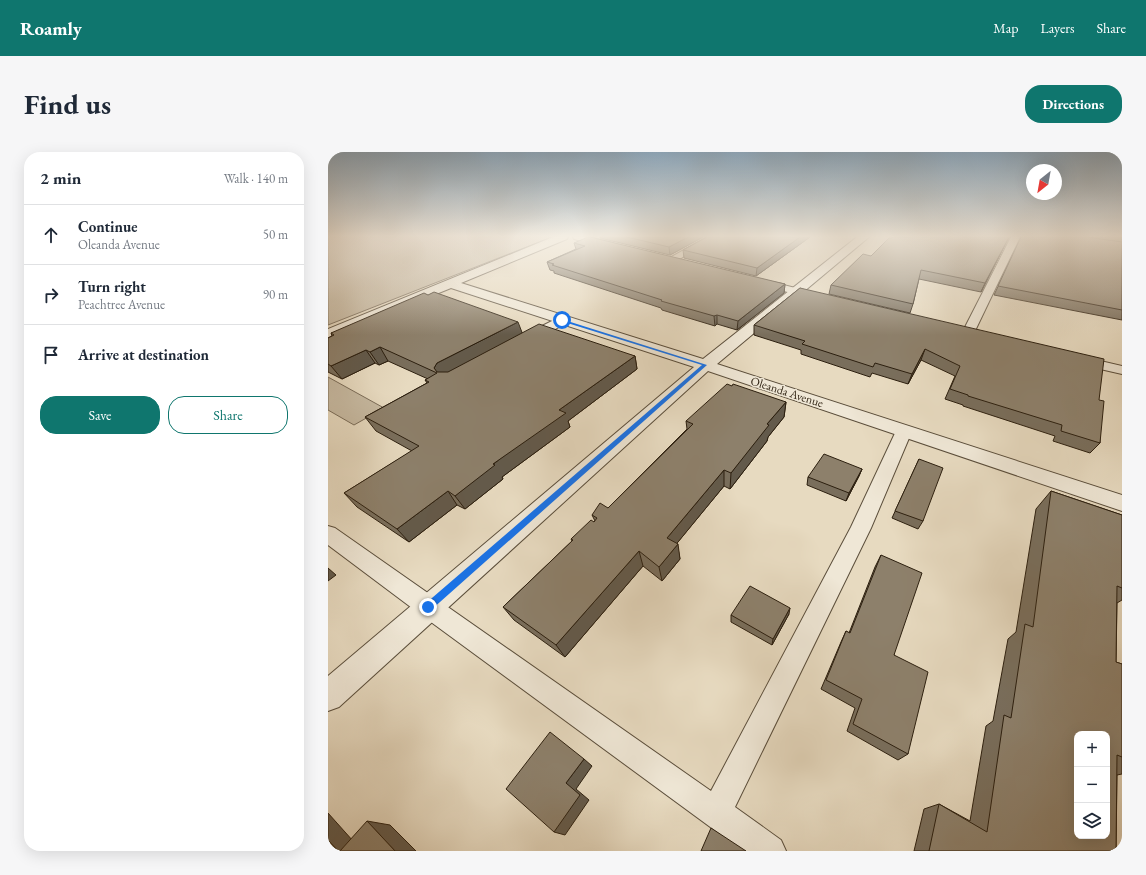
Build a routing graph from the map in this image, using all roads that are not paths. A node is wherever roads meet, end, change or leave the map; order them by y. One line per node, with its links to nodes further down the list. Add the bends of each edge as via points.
1 (485, 270): 5 (street)
2 (823, 270): 6 (street)
3 (1000, 270): 9 (lane)
4 (752, 280): 6 (lane)
5 (451, 284): 8 (street, Oleanda Avenue); 10 (street)
6 (796, 291): 7 (lane); 13 (street)
7 (826, 298)
8 (562, 320): 11 (lane); 13 (street, Oleanda Avenue)
9 (968, 333)
10 (328, 334)
11 (516, 345)
12 (1068, 357): 14 (lane)
13 (705, 365): 15 (street, Oleanda Avenue); 18 (street)
14 (1122, 370)
15 (904, 431): 16 (street, Oleanda Avenue); 20 (lane, via 861,528)
16 (1122, 503)
17 (328, 534): 18 (lane)
18 (428, 607): 19 (street); 20 (lane)
19 (328, 696)
20 (716, 813): 21 (lane)
21 (770, 851)

